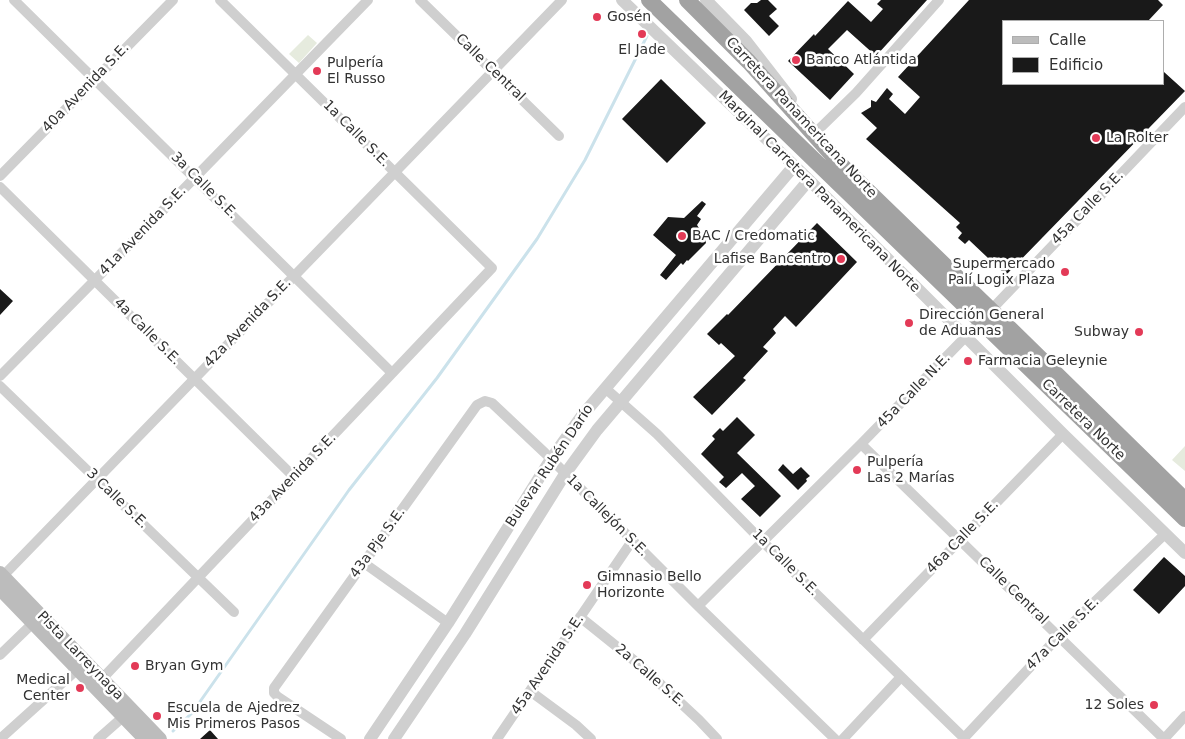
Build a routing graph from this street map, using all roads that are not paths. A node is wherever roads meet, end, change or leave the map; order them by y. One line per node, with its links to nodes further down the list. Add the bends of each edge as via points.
1 (14, 0): 13 (street, 3a Calle S.E.)
2 (173, 0): 13 (street, 40a Avenida S.E.)
3 (220, 0): 12 (street, 1a Calle S.E.)
4 (368, 0): 12 (street, 41a Avenida S.E.)
5 (420, 0): 11 (street, Calle Central)
6 (562, 0): 11 (street, 42a Avenida S.E.)
7 (622, 0): 18 (street, Marginal Carretera Panamericana Norte)
8 (649, 0): 27 (highway, Carretera Panamericana Norte)
9 (939, 0): 15 (street, via 856,93)
10 (697, 3): 15 (street, via 753,48); 17 (highway, Carretera Panamericana Norte)
11 (492, 71): 16 (street, Calle Central); 19 (street, 42a Avenida S.E.)
12 (295, 74): 19 (street, 1a Calle S.E.); 21 (street, 41a Avenida S.E.)
13 (95, 80): 20 (street, 40a Avenida S.E.); 21 (street, 3a Calle S.E.)
14 (1184, 110): 27 (street, 45a Calle S.E.)
15 (816, 132): 17 (street)
16 (559, 136)
17 (840, 165): 27 (highway, Carretera Panamericana Norte)
18 (794, 166): 22 (street, Marginal Carretera Panamericana Norte); 33 (street, Bulevar Rubén Darío)
19 (394, 172): 24 (street, 1a Calle S.E.); 25 (street, 42a Avenida S.E.)
20 (0, 176)
21 (195, 177): 25 (street, 3a Calle S.E.); 26 (street, 41a Avenida S.E.)
22 (809, 180): 28 (street, Marginal Carretera Panamericana Norte); 35 (street, Bulevar Rubén Darío)
23 (0, 187): 26 (street, 4a Calle S.E.)
24 (492, 268): 29 (street, 43a Avenida S.E.)
25 (294, 276): 29 (street, 3a Calle S.E.); 31 (street, 42a Avenida S.E.)
26 (95, 280): 30 (street, 41a Avenida S.E.); 31 (street, 4a Calle S.E.)
27 (986, 315): 28 (street, 45a Calle S.E.); 42 (highway, Carretera Norte); 43 (highway, Carretera Norte)
28 (966, 337): 36 (street, Marginal Carretera Panamericana Norte); 37 (street, 45a Calle N.E.)
29 (392, 373): 40 (street, 43a Avenida S.E.)
30 (0, 376)
31 (195, 378): 40 (street, 4a Calle S.E.); 41 (street, 42a Avenida S.E.)
32 (0, 386): 41 (street, 3 Calle S.E.)
33 (606, 388): 35 (street, 1a Calle S.E.); 38 (street, Bulevar Rubén Darío, via 580,417)
34 (485, 401): 38 (street, 1a Callejón S.E., via 492,403); 49 (street, 43a Pje S.E., via 478,405)
35 (622, 402): 39 (street, Bulevar Rubén Darío); 47 (street, 1a Calle S.E.)
36 (1063, 434): 44 (street, Marginal Carretera Panamericana Norte); 45 (street, 46a Calle S.E.)
37 (862, 444): 45 (street, Calle Central); 47 (street)
38 (551, 459): 39 (street, 1a Callejón S.E.); 56 (street, Bulevar Rubén Darío)
39 (565, 474): 46 (street, 1a Callejón S.E.); 72 (street, Bulevar Rubén Darío, via 465,634)
40 (294, 476): 50 (street, 43a Avenida S.E.)
41 (97, 479): 50 (street, 3 Calle S.E.); 51 (street, 42a Avenida S.E.)
42 (1185, 500)
43 (1185, 519)
44 (1165, 534): 48 (street, Marginal Carretera Panamericana Norte); 57 (street, 47a Calle S.E.)
45 (960, 539): 57 (street, Calle Central); 58 (street, 46a Calle S.E.)
46 (632, 541): 52 (street, 1a Callejón S.E.); 54 (street, 45a Avenida S.E.)
47 (763, 542): 52 (street); 58 (street, 1a Calle S.E.)
48 (1185, 553)
49 (364, 563): 56 (street); 70 (street, 43a Pje S.E., via 274,688 278,698)
50 (198, 578): 53 (street, 3 Calle S.E.); 62 (street, 43a Avenida S.E.)
51 (1, 579): 55 (main road, Pista Larreynaga); 60 (main road, Pista Larreynaga)
52 (698, 606): 76 (street, 1a Callejón S.E.)
53 (234, 612)
54 (580, 617): 63 (street, 45a Avenida S.E.); 75 (street, 2a Calle S.E., via 641,666)
55 (33, 623): 59 (street); 60 (main road, Pista Larreynaga)
56 (448, 623): 71 (street, Bulevar Rubén Darío)
57 (1059, 636): 78 (street, 47a Calle S.E.); 79 (street, Calle Central)
58 (863, 640): 61 (street, 1a Calle S.E.)
59 (0, 656)
60 (82, 666): 62 (main road, Pista Larreynaga); 66 (street)
61 (901, 677): 77 (street); 78 (street, 1a Calle S.E.)
62 (98, 683): 65 (main road, Pista Larreynaga); 69 (main road, Pista Larreynaga)
63 (530, 691): 73 (street, 45a Avenida S.E.); 74 (street)
64 (1185, 716): 79 (street)
65 (123, 717): 67 (street); 68 (main road, Pista Larreynaga)
66 (0, 739)
67 (98, 739)
68 (145, 739)
69 (160, 739)
70 (341, 739)
71 (370, 739)
72 (394, 739)
73 (497, 739)
74 (591, 739)
75 (717, 739)
76 (835, 739)
77 (843, 739)
78 (965, 739)
79 (1164, 739)

